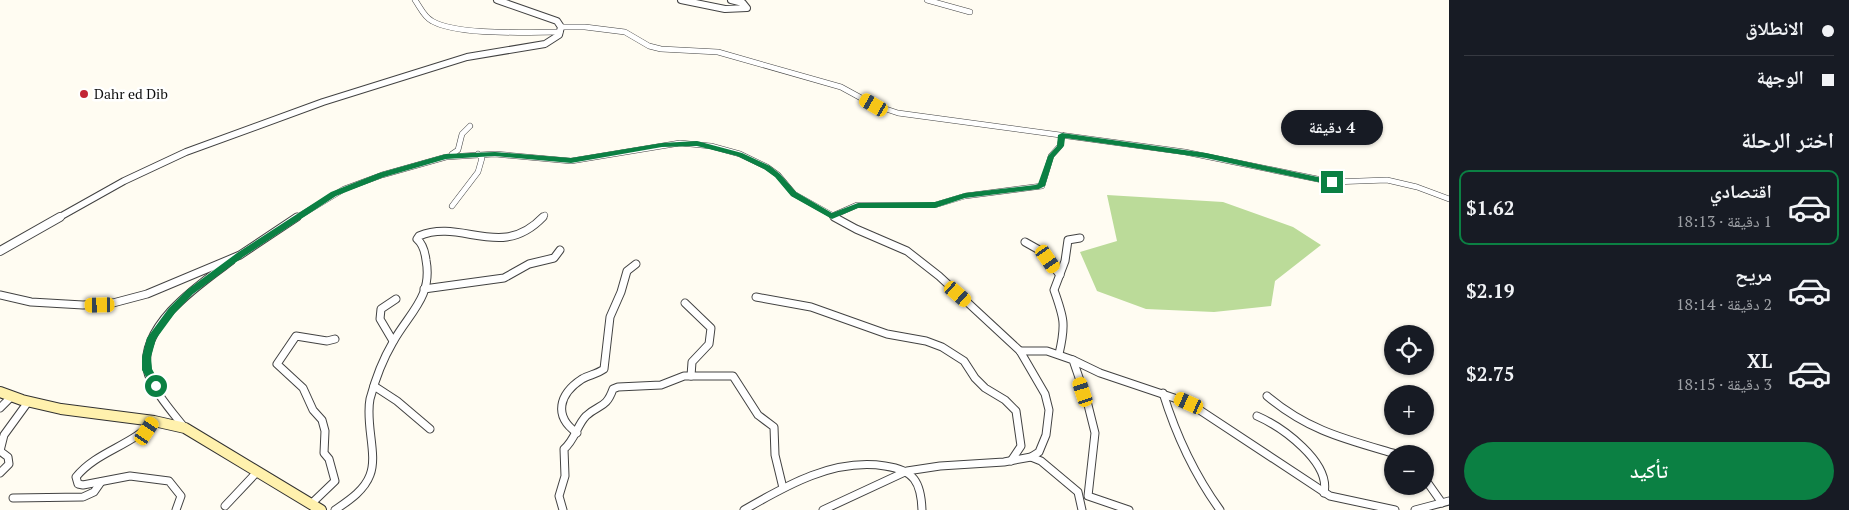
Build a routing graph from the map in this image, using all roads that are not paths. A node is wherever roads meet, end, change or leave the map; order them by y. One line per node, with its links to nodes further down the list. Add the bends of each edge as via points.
1 (416, 0): 7 (street, via 434,23 455,28)
2 (497, 0): 7 (street, via 551,18 560,24)
3 (681, 0): 4 (street, via 739,10 747,8 743,3)
4 (731, 0)
5 (927, 0): 6 (street)
6 (970, 12)
7 (561, 30): 9 (street, via 585,27 625,32 661,49 718,52 841,87 874,105 898,113); 19 (street, via 556,38 545,44 476,54 296,110 186,152 124,181)
8 (470, 126): 11 (street, via 462,134 458,150)
9 (1062, 135): 12 (street, via 1206,156 1332,182 1387,180); 15 (street, via 1060,146 1051,156 1042,186 965,196 935,205 858,205)
10 (478, 154): 11 (street); 13 (street, via 482,165); 15 (street, via 571,161 662,145 697,143 740,154 767,167 794,194)
11 (446, 157): 20 (street, via 344,189)
12 (1449, 199)
13 (452, 206)
14 (545, 215): 23 (street, via 516,236 494,238 448,230 419,236 417,239 422,244 428,269)
15 (832, 216): 30 (street, via 907,251 939,276)
16 (1080, 238): 22 (street, via 1068,240)
17 (1025, 242): 22 (street, via 1041,250)
18 (560, 250): 23 (street, via 554,258 529,264 504,278)
19 (0, 251)
20 (240, 255): 24 (street, via 172,284 113,304 58,305); 43 (street, via 190,292 151,338 147,370)
21 (636, 264): 45 (street, via 627,271 610,317 604,370 581,380 567,396 560,411 566,427)
22 (1060, 275): 31 (street, via 1054,292 1064,318)
23 (424, 289): 29 (street, via 413,315)
24 (0, 295)
25 (756, 297): 48 (street, via 811,307 887,334 942,346 964,361 985,388 1016,411 1021,446)
26 (396, 299): 29 (street, via 381,309 380,319)
27 (685, 303): 33 (street, via 711,328 709,344 692,362)
28 (335, 340): 58 (street, via 296,336 277,364 303,388 325,427 323,448 335,481)
29 (393, 341): 34 (street)
30 (1020, 352): 31 (street, via 1044,350); 47 (street, via 1045,394 1049,410 1044,441 1039,452)
31 (1059, 354): 32 (street)
32 (1073, 360): 36 (street, via 1108,376); 68 (street, via 1095,441 1087,484 1088,496)
33 (692, 376): 45 (street, via 661,385 613,389 609,401 585,417); 53 (street, via 729,375 736,379 758,415 774,426 775,455)
34 (374, 386): 44 (street, via 398,401); 62 (street, via 368,417 373,458 370,475 356,494)
35 (0, 392): 37 (main road)
36 (1163, 393): 55 (street, via 1189,403); 69 (street, via 1192,468)
37 (12, 396): 39 (main road); 40 (street)
38 (1268, 396): 46 (street, via 1314,427 1346,441)
39 (28, 402): 42 (main road); 51 (street, via 4,435 0,451 8,457 9,464)
40 (0, 408)
41 (1256, 416): 55 (street, via 1272,423 1308,453 1324,475)
42 (154, 421): 43 (main road); 52 (street, via 147,431 90,461 76,477 78,484)
43 (185, 428): 50 (main road)
44 (430, 429)
45 (577, 433): 63 (street, via 564,449 565,476 560,496)
46 (1384, 451)
47 (1031, 457): 48 (street); 67 (street, via 1041,461 1078,492)
48 (1011, 461): 49 (street)
49 (906, 471): 53 (street, via 880,464 860,464 824,471); 65 (street); 66 (street, via 920,487)
50 (257, 472): 58 (main road); 59 (street)
51 (0, 473)
52 (101, 482): 56 (street, via 94,492 83,497); 60 (street, via 135,476 169,481 181,496)
53 (783, 488): 64 (street)
54 (1434, 489): 57 (street)
55 (1324, 493): 70 (street)
56 (13, 498)
57 (1445, 502): 71 (street)
58 (311, 504): 61 (main road)
59 (225, 506)
60 (176, 510)
61 (321, 510)
62 (335, 510)
63 (563, 510)
64 (744, 510)
65 (823, 510)
66 (922, 510)
67 (1082, 510)
68 (1129, 510)
69 (1220, 510)
70 (1395, 510)
71 (1415, 510)

